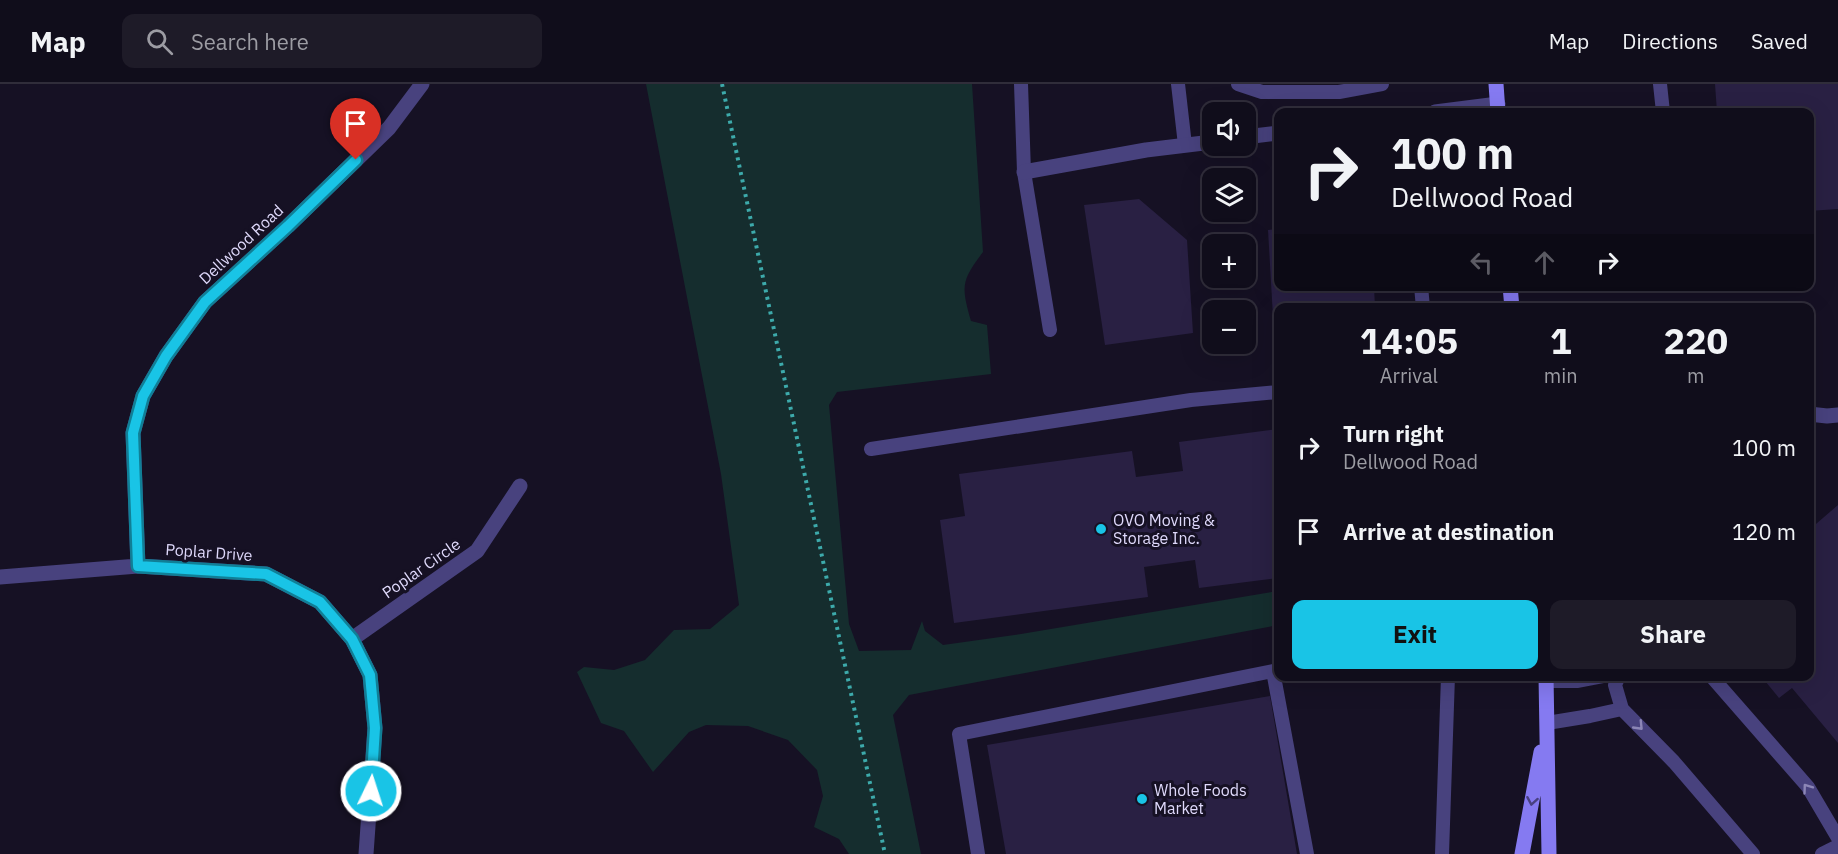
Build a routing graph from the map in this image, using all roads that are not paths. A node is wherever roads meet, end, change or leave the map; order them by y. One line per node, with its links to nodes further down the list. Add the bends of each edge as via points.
1 (422, 84): 21 (street, Dellwood Road, via 389,128 205,302 166,356 143,396 133,433)
2 (1020, 84): 14 (lane)
3 (1178, 84): 13 (lane)
4 (1238, 84): 5 (lane, via 1262,92 1339,92)
5 (1382, 84)
6 (1496, 84): 8 (street)
7 (1660, 84): 9 (lane)
8 (1498, 108)
9 (1663, 108)
10 (1274, 133): 11 (street)
11 (1256, 136)
12 (1202, 143): 13 (street)
13 (1185, 145): 14 (street)
14 (1024, 172): 15 (lane)
15 (1050, 330)
16 (1274, 392): 19 (lane, via 1191,400)
17 (1814, 415): 18 (street)
18 (1838, 415)
19 (872, 449)
20 (520, 486): 23 (street, Poplar Circle, via 477,551)
21 (138, 566): 22 (street, Poplar Drive); 23 (street, Poplar Drive, via 266,574 320,602)
22 (0, 577)
23 (352, 639): 34 (street, Poplar Drive, via 370,675 375,728)
24 (1274, 671): 35 (lane, via 959,734)
25 (1277, 681): 36 (lane)
26 (1448, 681): 37 (lane)
27 (1546, 681): 31 (street)
28 (1617, 681): 30 (lane)
29 (1715, 681): 32 (lane, one-way to 29, via 1808,787)
30 (1622, 709): 31 (lane); 40 (lane, one-way to 40, via 1674,762)
31 (1547, 723): 38 (street, one-way to 38); 39 (street)
32 (1838, 838)
33 (1838, 846): 41 (lane)
34 (366, 854)
35 (978, 854)
36 (1307, 854)
37 (1442, 854)
38 (1522, 854)
39 (1549, 854)
40 (1753, 854)
41 (1822, 854)

